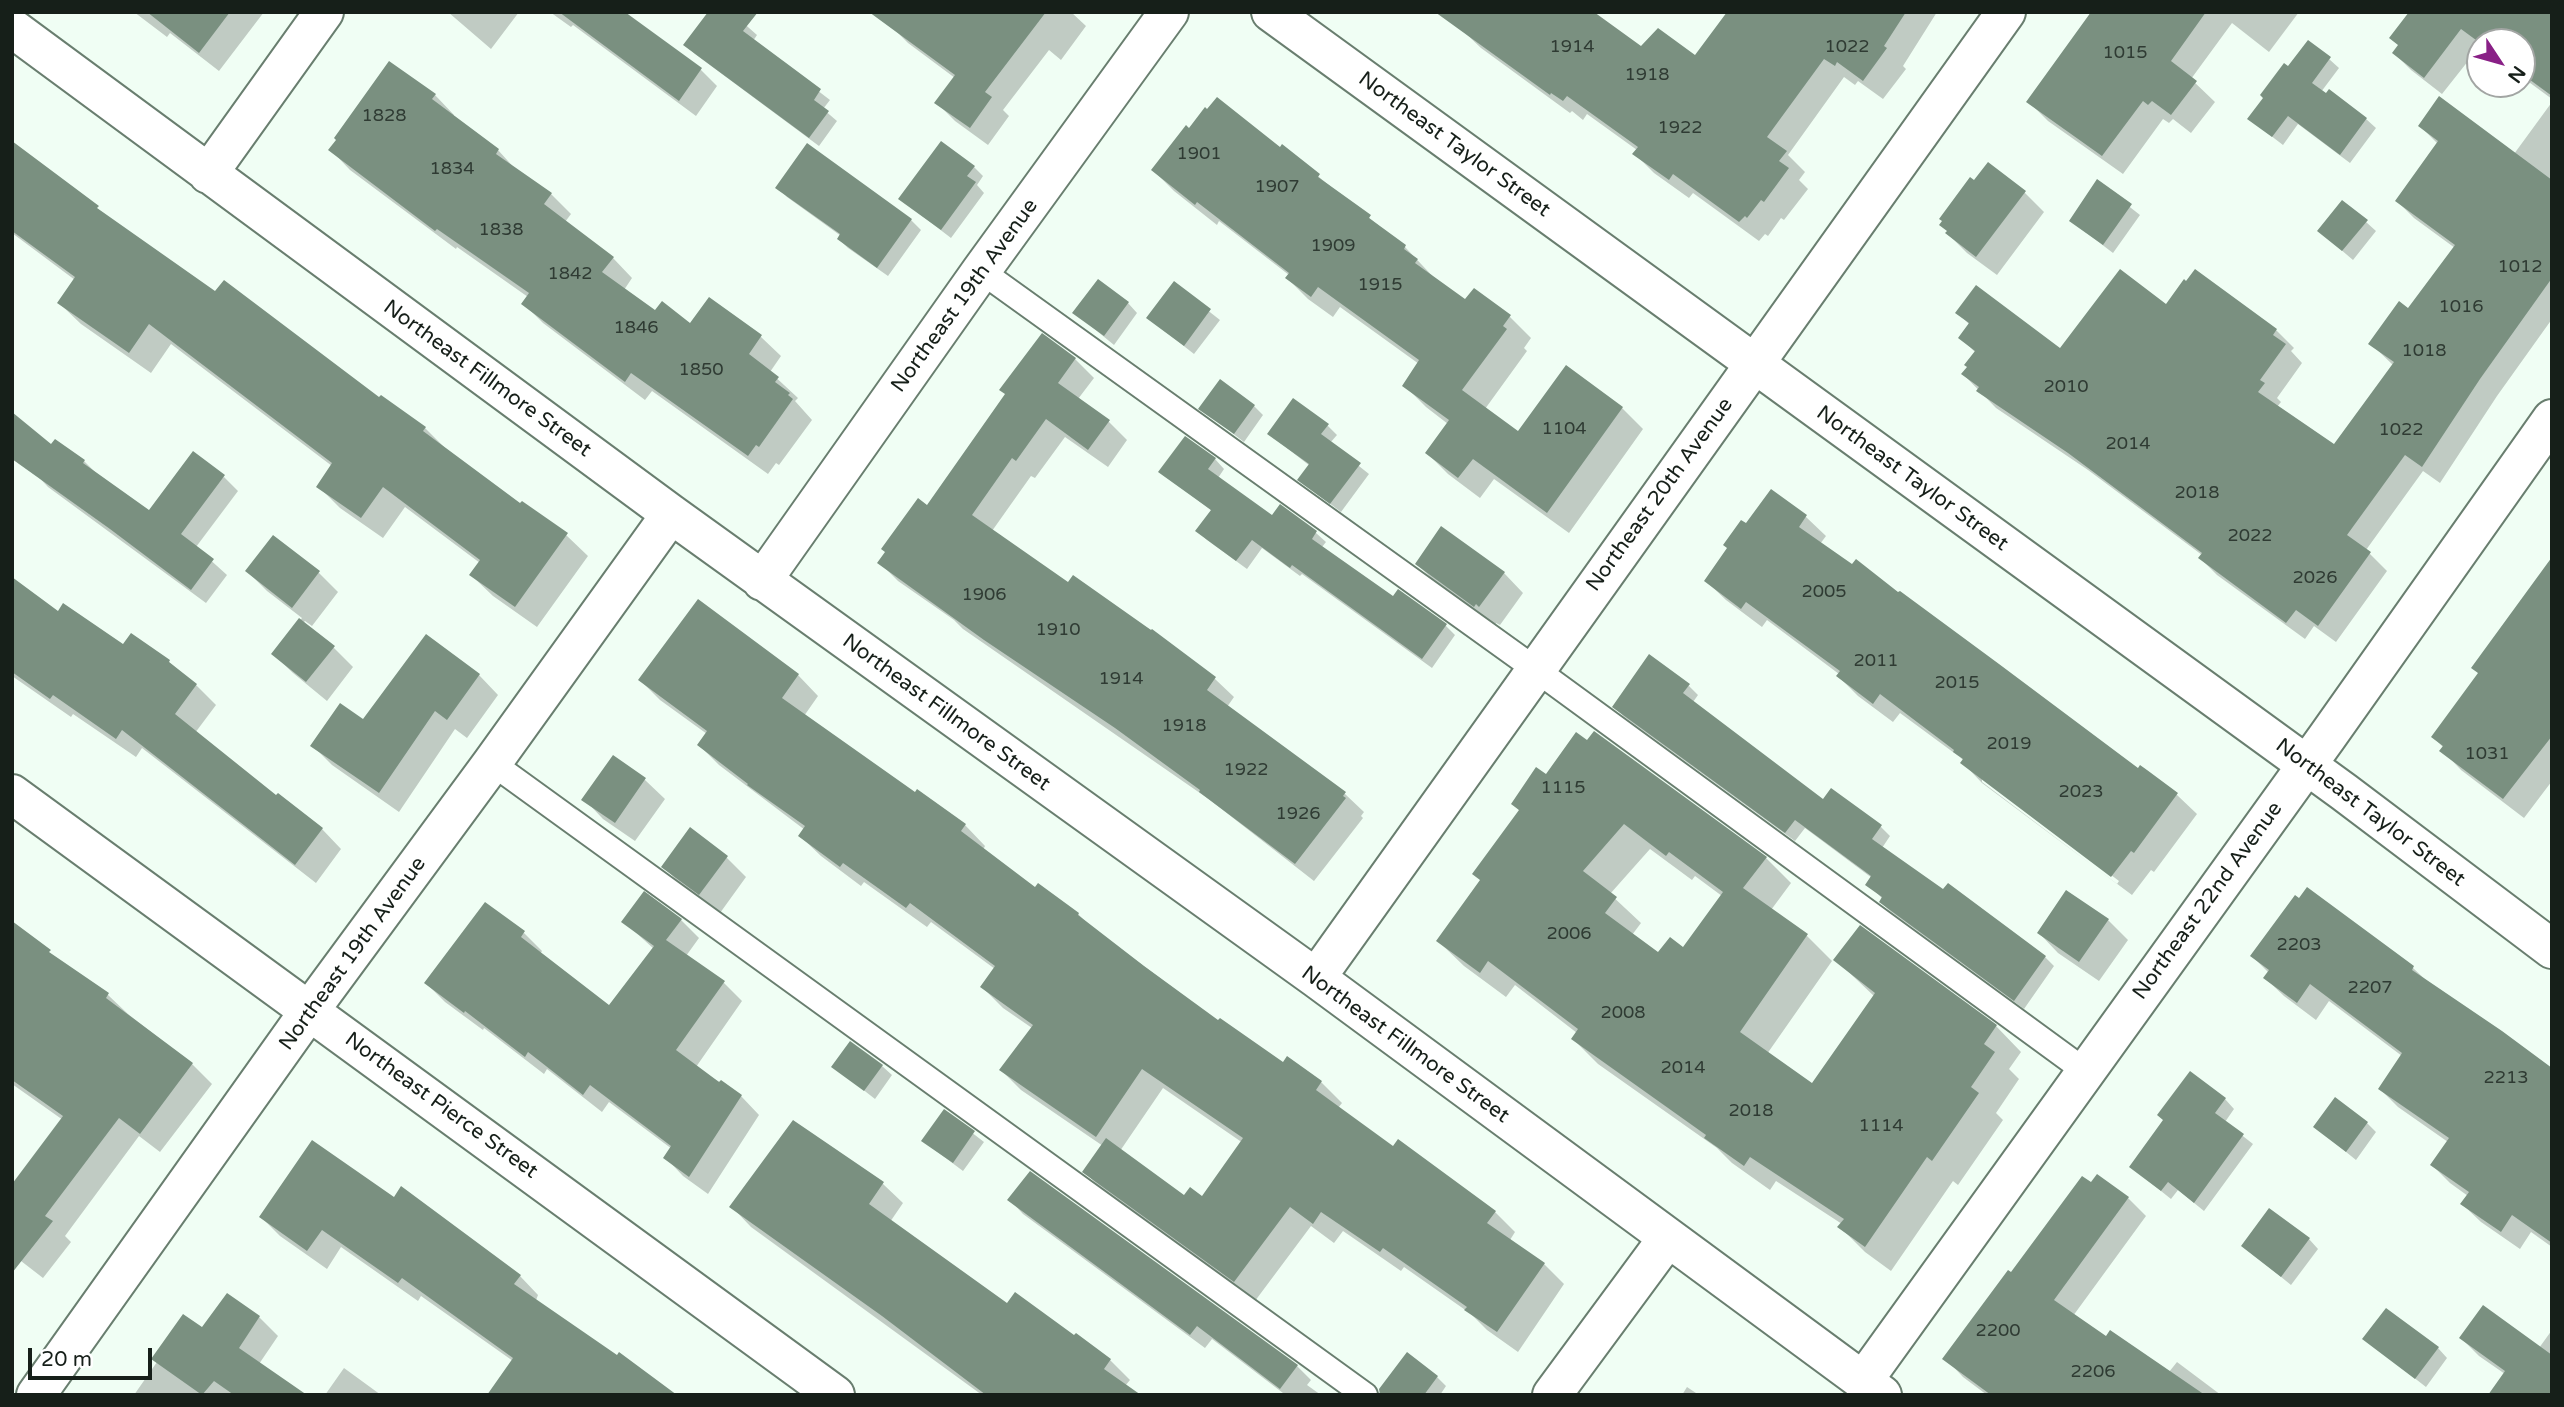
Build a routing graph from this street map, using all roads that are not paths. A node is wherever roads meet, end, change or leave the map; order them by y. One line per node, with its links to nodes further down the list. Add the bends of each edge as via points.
1 (324, 12): 6 (street)
2 (1169, 12): 7 (street, Northeast 19th Avenue)
3 (1271, 12): 8 (street, Northeast Taylor Street)
4 (2006, 12): 8 (street, Northeast 20th Avenue)
5 (12, 28): 6 (street, Northeast Fillmore Street)
6 (208, 174): 10 (street, Northeast Fillmore Street)
7 (981, 271): 11 (street, Northeast 19th Avenue); 12 (lane)
8 (1754, 364): 12 (street, Northeast 20th Avenue); 14 (street, Northeast Taylor Street)
9 (2552, 419): 14 (street, Northeast 22nd Avenue)
10 (671, 514): 11 (street, Northeast Fillmore Street); 13 (street, Northeast 19th Avenue)
11 (762, 581): 17 (street, Northeast Fillmore Street)
12 (1535, 669): 17 (street, Northeast 20th Avenue); 19 (lane)
13 (492, 764): 18 (street, Northeast 19th Avenue); 24 (lane)
14 (2306, 765): 16 (street, Northeast Taylor Street); 19 (street, Northeast 22nd Avenue)
15 (12, 794): 18 (street, Northeast Pierce Street)
16 (2552, 948)
17 (1315, 978): 20 (street, Northeast Fillmore Street)
18 (310, 1010): 22 (street, Northeast 19th Avenue); 23 (street, Northeast Pierce Street)
19 (2085, 1071): 21 (street, Northeast 22nd Avenue)
20 (1667, 1239): 21 (street, Northeast Fillmore Street); 25 (street)
21 (1872, 1388)
22 (36, 1395)
23 (835, 1395)
24 (1365, 1395)
25 (1552, 1395)

